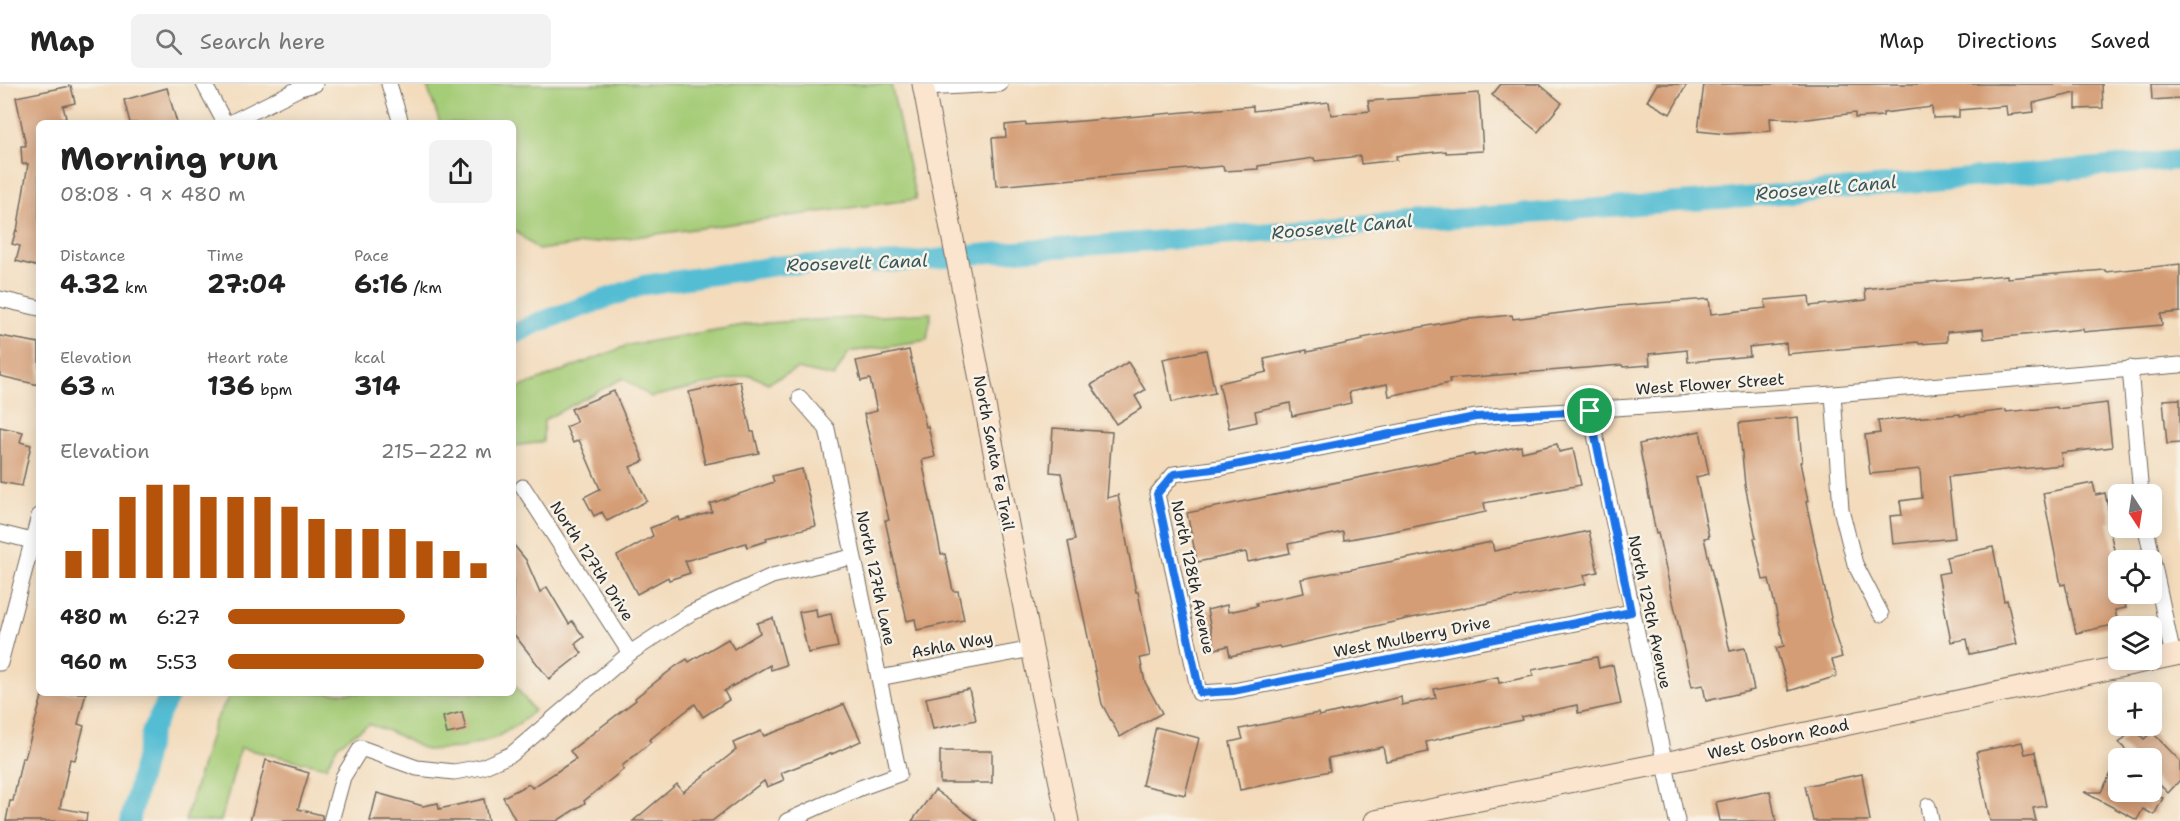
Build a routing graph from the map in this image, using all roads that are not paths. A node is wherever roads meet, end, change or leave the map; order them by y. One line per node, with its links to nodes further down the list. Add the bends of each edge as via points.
1 (204, 84): 6 (street)
2 (315, 84): 7 (street)
3 (389, 84): 8 (street)
4 (1000, 84): 5 (street)
5 (923, 86): 26 (street, North Santa Fe Trail)
6 (223, 120)
7 (236, 120)
8 (400, 120)
9 (0, 298): 10 (street)
10 (36, 307)
11 (2180, 365): 12 (street, West Flower Street)
12 (2130, 368): 13 (street, West Flower Street); 17 (street)
13 (1833, 394): 15 (street, West Flower Street); 25 (street, via 1840,509 1855,564)
14 (800, 399): 23 (street, North 127th Lane, via 827,429)
15 (1590, 411): 16 (street, West Flower Street, via 1475,417); 24 (street, North 129th Avenue)
16 (1174, 474): 31 (street, North 128th Avenue, via 1157,494)
17 (2140, 484)
18 (523, 487): 27 (street, North 127th Drive)
19 (36, 527): 22 (street)
20 (0, 532): 22 (street)
21 (2148, 538): 28 (street)
22 (32, 541): 29 (street)
23 (852, 556): 27 (street, via 772,576 691,613); 30 (street, North 127th Lane)
24 (1631, 612): 31 (street, West Mulberry Drive, via 1233,691); 32 (street, North 129th Avenue)
25 (1881, 614)
26 (1032, 649): 30 (street, Ashla Way); 35 (street, North Santa Fe Trail)
27 (630, 653): 33 (street, via 512,754 482,767 454,772 417,768 361,748 343,777)
28 (2177, 655): 32 (street, West Osborn Road)
29 (0, 663)
30 (879, 678): 34 (street, North 127th Lane, via 898,774)
31 (1200, 693)
32 (1664, 763): 36 (street, West Osborn Road); 37 (street, North 129th Avenue)
33 (331, 821)
34 (787, 821)
35 (1068, 821)
36 (1376, 821)
37 (1677, 821)

